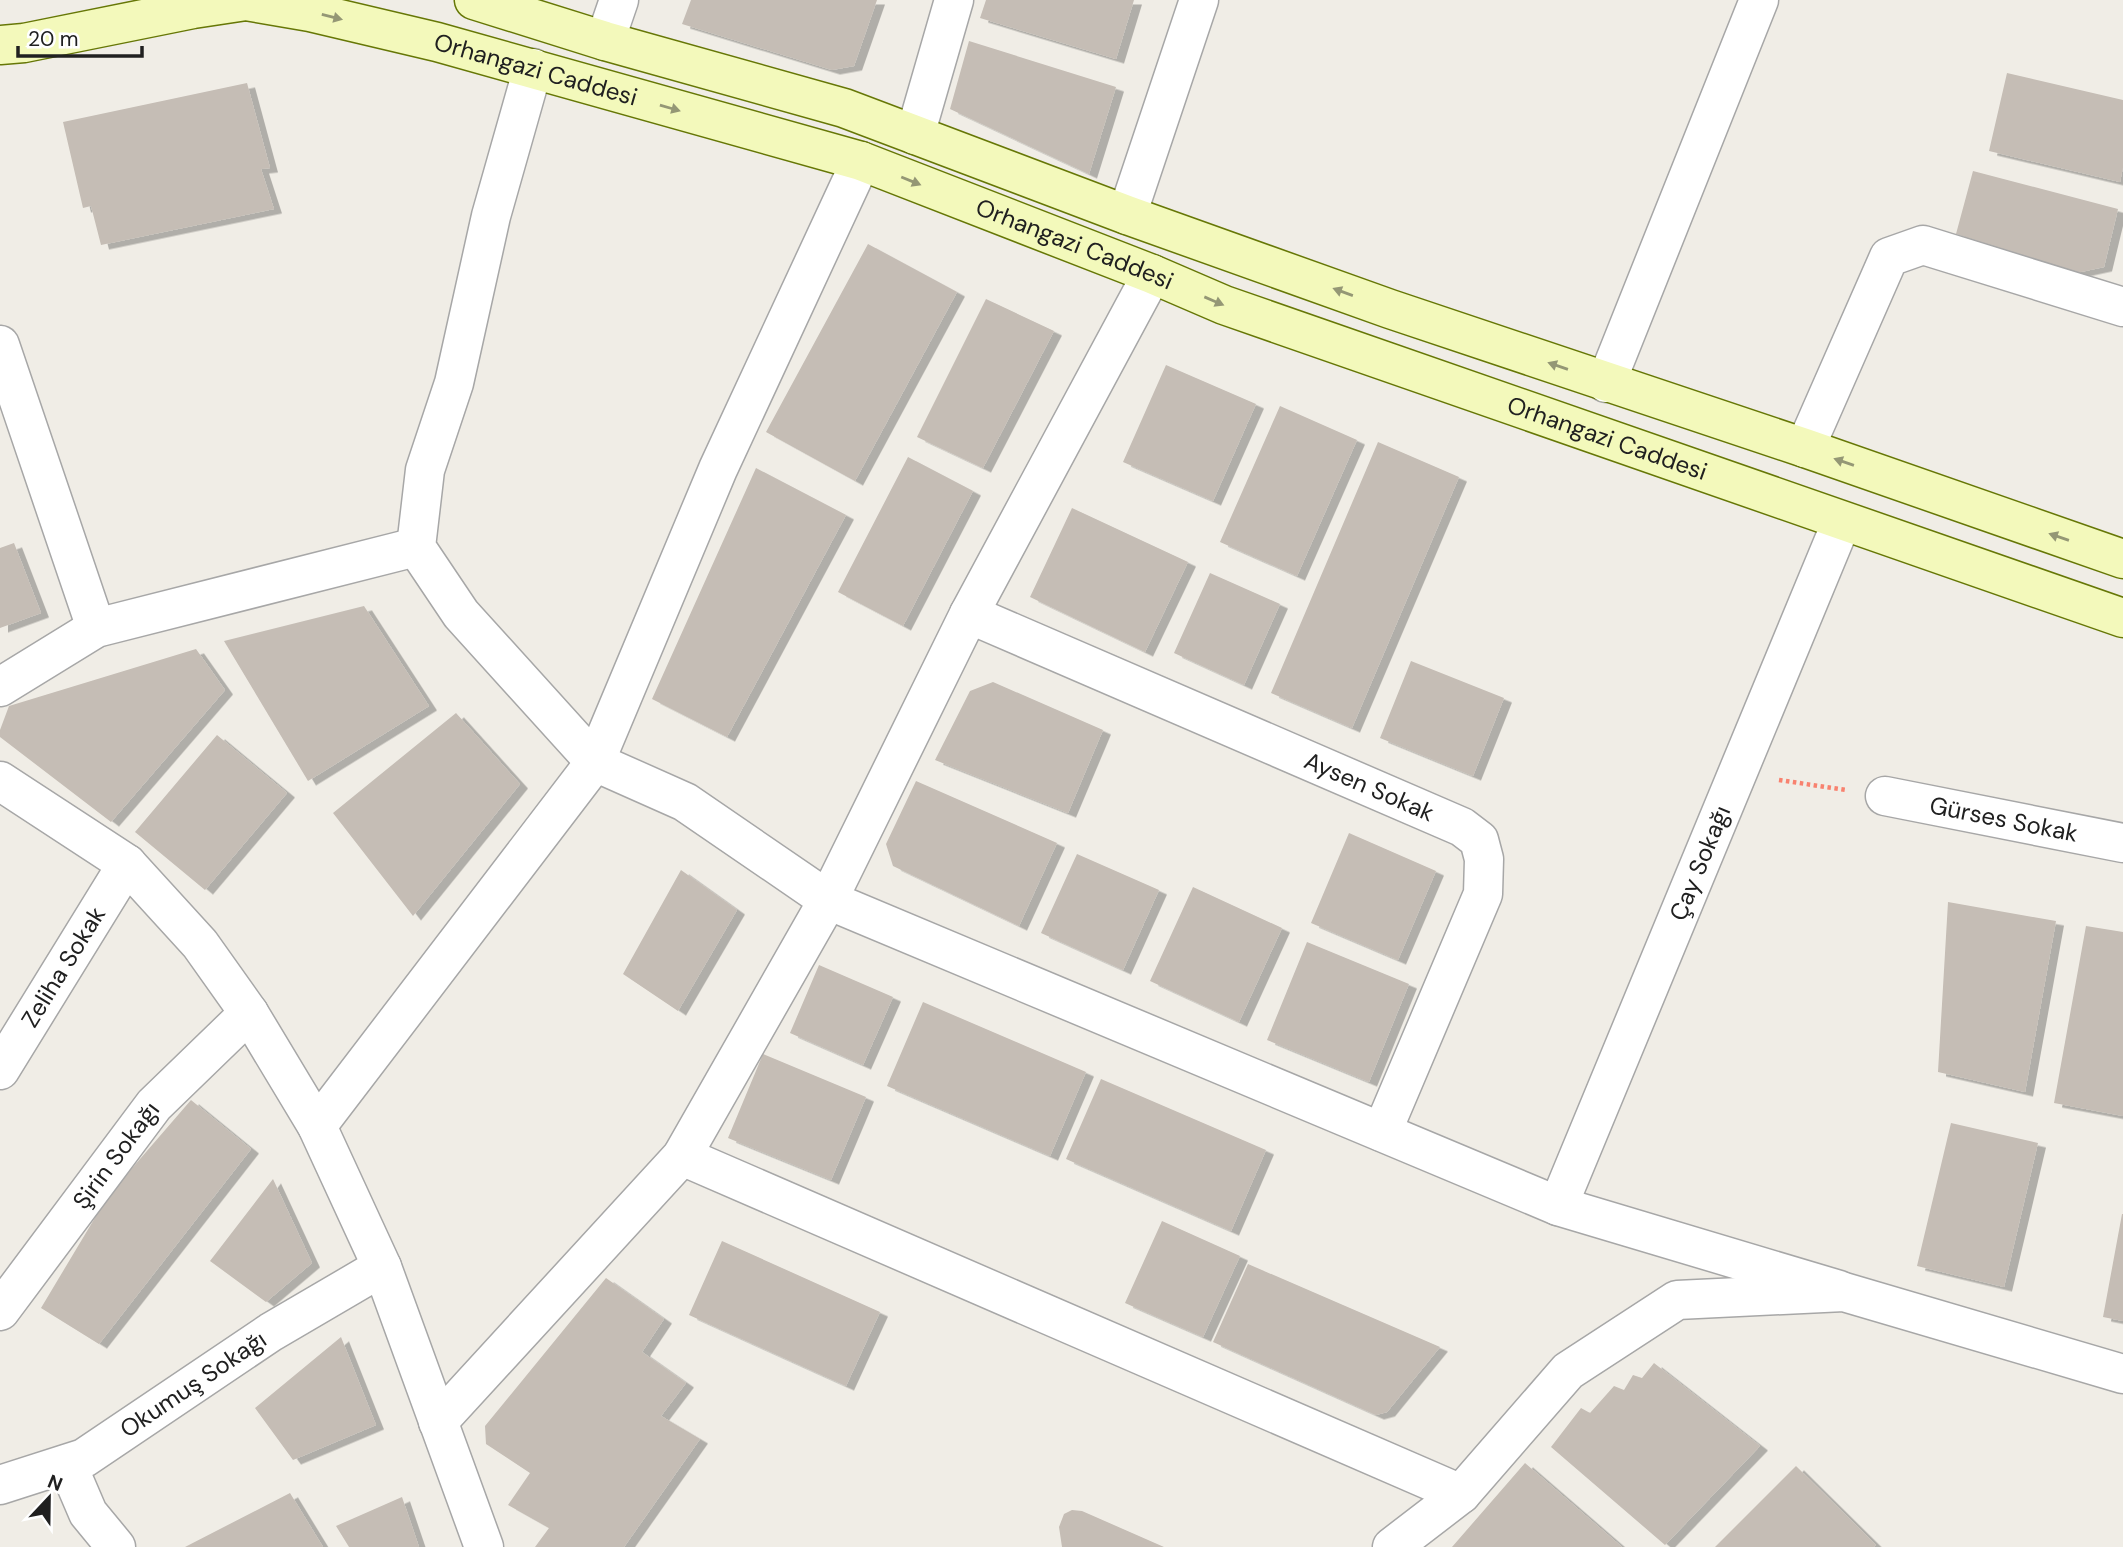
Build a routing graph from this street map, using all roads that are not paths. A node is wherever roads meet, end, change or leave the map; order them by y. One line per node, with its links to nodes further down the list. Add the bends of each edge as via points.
1 (474, 0): 6 (main road, Orhangazi Caddesi)
2 (618, 0): 6 (street)
3 (954, 0): 9 (street)
4 (1199, 0): 11 (street)
5 (1759, 0): 15 (street)
6 (605, 41): 9 (main road, Orhangazi Caddesi, via 844,108)
7 (0, 45): 8 (main road, Orhangazi Caddesi, one-way to 8, via 246,1 323,15)
8 (533, 68): 10 (main road, Orhangazi Caddesi, one-way to 10); 18 (street, via 491,216 454,383 425,470)
9 (915, 135): 11 (main road, Orhangazi Caddesi)
10 (861, 161): 12 (main road, Orhangazi Caddesi, one-way to 12); 24 (street, via 718,469)
11 (1127, 215): 15 (main road, Orhangazi Caddesi, one-way to 11)
12 (1152, 274): 17 (main road, Orhangazi Caddesi, one-way to 17, via 1224,305); 20 (street)
13 (2123, 307): 16 (street, via 1923,245 1889,257)
14 (0, 345): 22 (street)
15 (1606, 383): 16 (main road, Orhangazi Caddesi)
16 (1805, 448): 19 (main road, Orhangazi Caddesi, one-way to 16)
17 (1842, 521): 21 (main road, Orhangazi Caddesi); 35 (street, Çay Sokağı)
18 (415, 547): 22 (street); 24 (street, via 461,614)
19 (2123, 559)
20 (969, 614): 29 (street); 33 (street, Aysen Sokak, via 1462,827 1479,840 1484,859 1483,894)
21 (2123, 618)
22 (96, 628): 23 (street)
23 (0, 687)
24 (594, 762): 29 (street, via 685,802); 32 (street)
25 (0, 781): 28 (street)
26 (1885, 796): 27 (street, Gürses Sokak)
27 (2123, 844)
28 (127, 864): 30 (street, via 200,944); 31 (street, Zeliha Sokak)
29 (828, 900): 33 (street); 34 (street)
30 (249, 1013): 32 (street); 38 (street, Şirin Sokağı, via 154,1105)
31 (0, 1070)
32 (317, 1126): 36 (street)
33 (1382, 1132): 35 (street)
34 (682, 1156): 40 (street); 43 (street)
35 (1558, 1206): 37 (street)
36 (382, 1267): 40 (street); 41 (street, Okumuş Sokağı, via 271,1332 85,1458)
37 (1844, 1292): 39 (street); 43 (street, via 1678,1300 1568,1371)
38 (0, 1311)
39 (2123, 1374)
40 (438, 1422): 45 (street)
41 (67, 1464): 42 (street, Okumuş Sokağı); 44 (street, via 88,1513)
42 (0, 1485)
43 (1461, 1494): 46 (street)
44 (116, 1547)
45 (484, 1547)
46 (1392, 1547)

